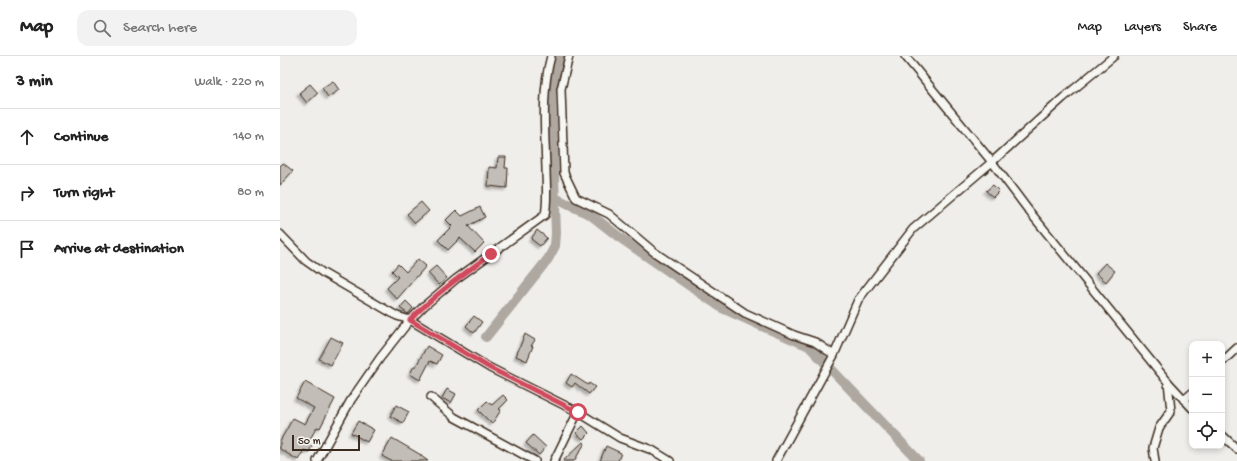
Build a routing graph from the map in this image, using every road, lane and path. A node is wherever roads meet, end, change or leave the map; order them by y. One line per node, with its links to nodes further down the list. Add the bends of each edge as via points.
1 (551, 56): 7 (street, via 544,116 546,215 456,279)
2 (569, 56): 9 (street, via 561,89 564,174 576,198 609,214 654,252 745,313 816,342)
3 (905, 56): 5 (street)
4 (1114, 56): 5 (street)
5 (992, 162): 9 (street, via 913,229 858,300); 11 (street)
6 (280, 234): 7 (street, via 306,261 323,273 397,316)
7 (410, 320): 16 (street, via 490,368); 19 (street, via 350,400)
8 (1237, 348): 10 (street)
9 (834, 355): 23 (street)
10 (1225, 359)
11 (1168, 382): 14 (street); 24 (street, via 1171,411 1159,428 1153,448)
12 (1189, 396): 14 (street)
13 (431, 397): 20 (street, via 454,417)
14 (1184, 400): 15 (street)
15 (1189, 405)
16 (578, 412): 21 (street); 22 (street, via 620,438 652,450)
17 (1225, 438): 18 (street)
18 (1237, 449)
19 (317, 461)
20 (535, 461)
21 (554, 461)
22 (670, 461)
23 (776, 461)
24 (1155, 461)

